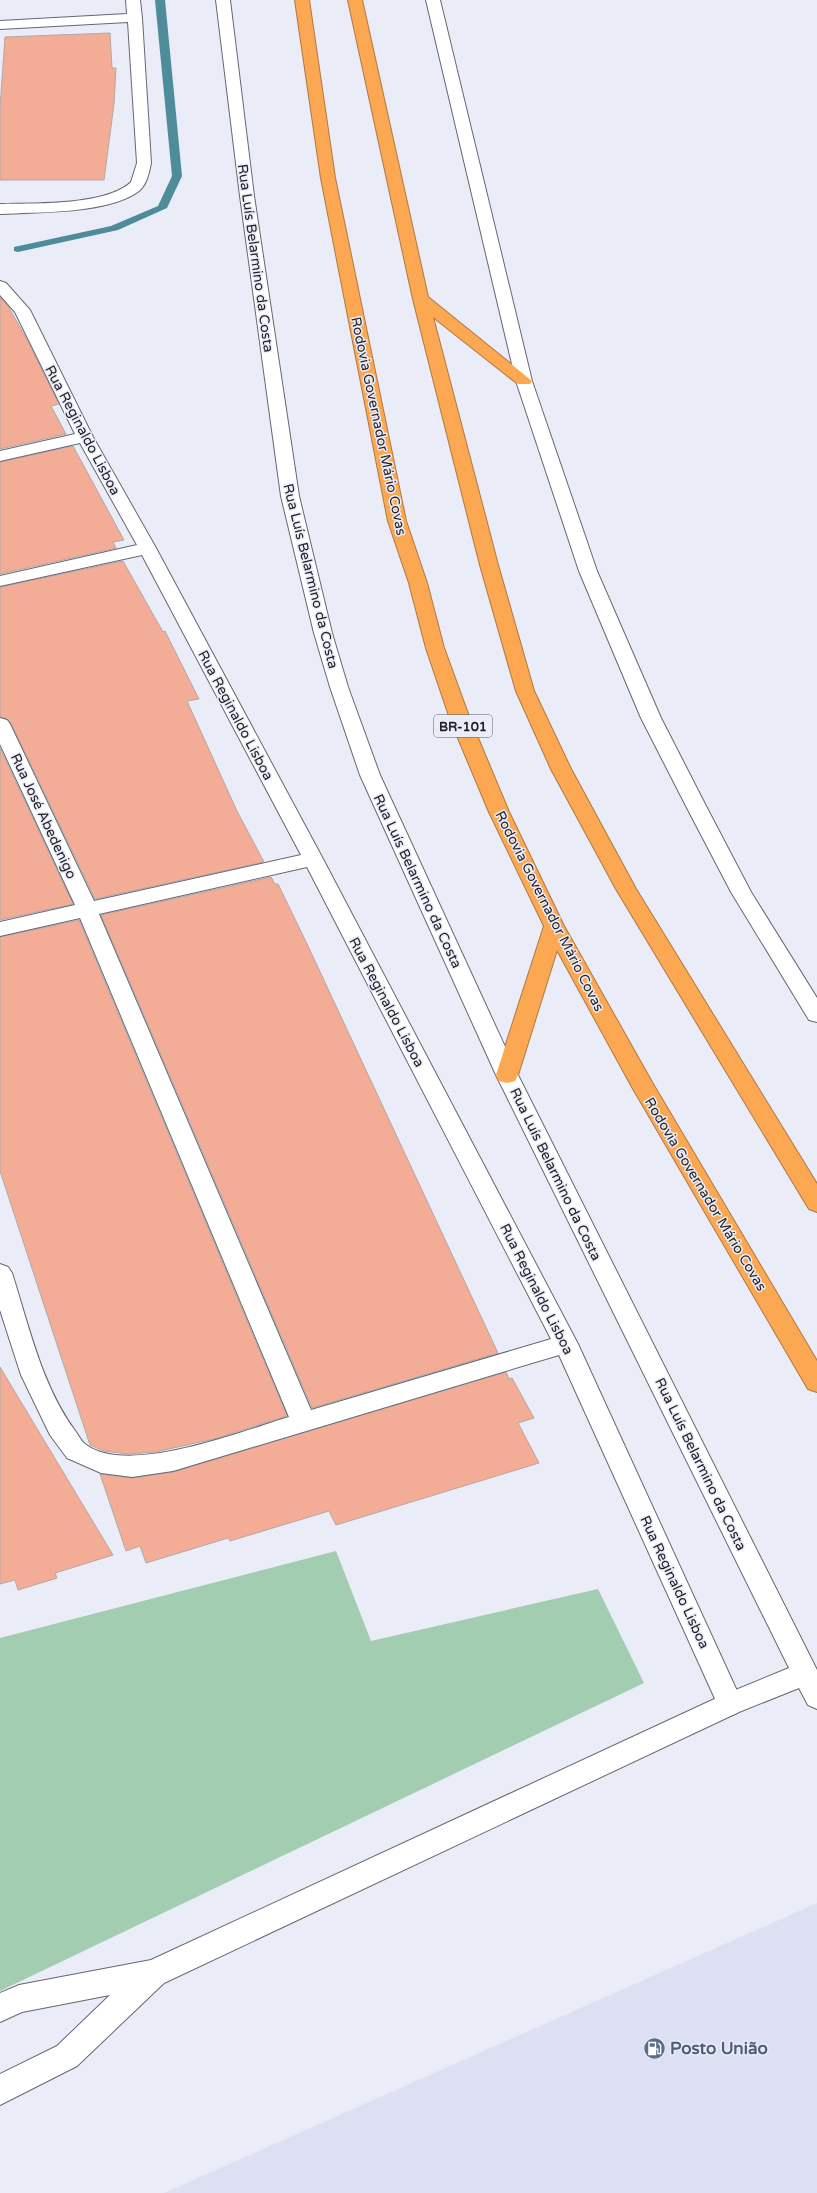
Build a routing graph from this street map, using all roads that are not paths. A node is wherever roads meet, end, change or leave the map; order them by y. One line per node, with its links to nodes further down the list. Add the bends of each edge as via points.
1 (133, 0): 6 (main road)
2 (223, 0): 22 (main road, Rua Luís Belarmino da Costa, via 247,196 290,496 323,633 370,775)
3 (302, 0): 19 (highway, Rodovia Governador Mário Covas / BR-101, via 328,178 398,521 435,648 460,719 499,812)
4 (354, 0): 10 (highway)
5 (434, 0): 11 (main road)
6 (134, 18): 7 (main road); 8 (main road, via 144,163 141,177 134,188 100,202)
7 (0, 25)
8 (0, 209)
9 (0, 286): 12 (main road, Rua Reginaldo Lisboa, via 22,310)
10 (421, 299): 11 (highway); 23 (highway, via 489,566 525,691 561,768 626,889)
11 (524, 381): 21 (main road, via 588,571 651,718 741,892)
12 (85, 437): 13 (main road); 14 (main road, Rua Reginaldo Lisboa)
13 (0, 456)
14 (147, 548): 15 (main road); 17 (main road, Rua Reginaldo Lisboa)
15 (0, 581)
16 (0, 724): 18 (main road, Rua José Abedenigo)
17 (313, 859): 18 (main road); 25 (main road, Rua Reginaldo Lisboa)
18 (87, 909): 20 (main road); 27 (main road, Rua José Abedenigo)
19 (554, 926): 22 (highway); 26 (highway, Rodovia Governador Mário Covas / BR-101, via 643,1087)
20 (0, 929)
21 (817, 1015)
22 (507, 1076): 28 (main road, Rua Luís Belarmino da Costa)
23 (817, 1203)
24 (0, 1273): 27 (main road, via 33,1375 59,1428 76,1450 101,1463 132,1467 173,1462)
25 (566, 1344): 27 (main road); 30 (main road, Rua Reginaldo Lisboa)
26 (817, 1382)
27 (303, 1421)
28 (804, 1673): 29 (main road, Rua Luís Belarmino da Costa); 30 (main road)
29 (817, 1697)
30 (730, 1704): 31 (main road)
31 (154, 1973): 32 (main road, via 19,1999); 33 (main road, via 66,2056)
32 (0, 2008)
33 (0, 2090)

